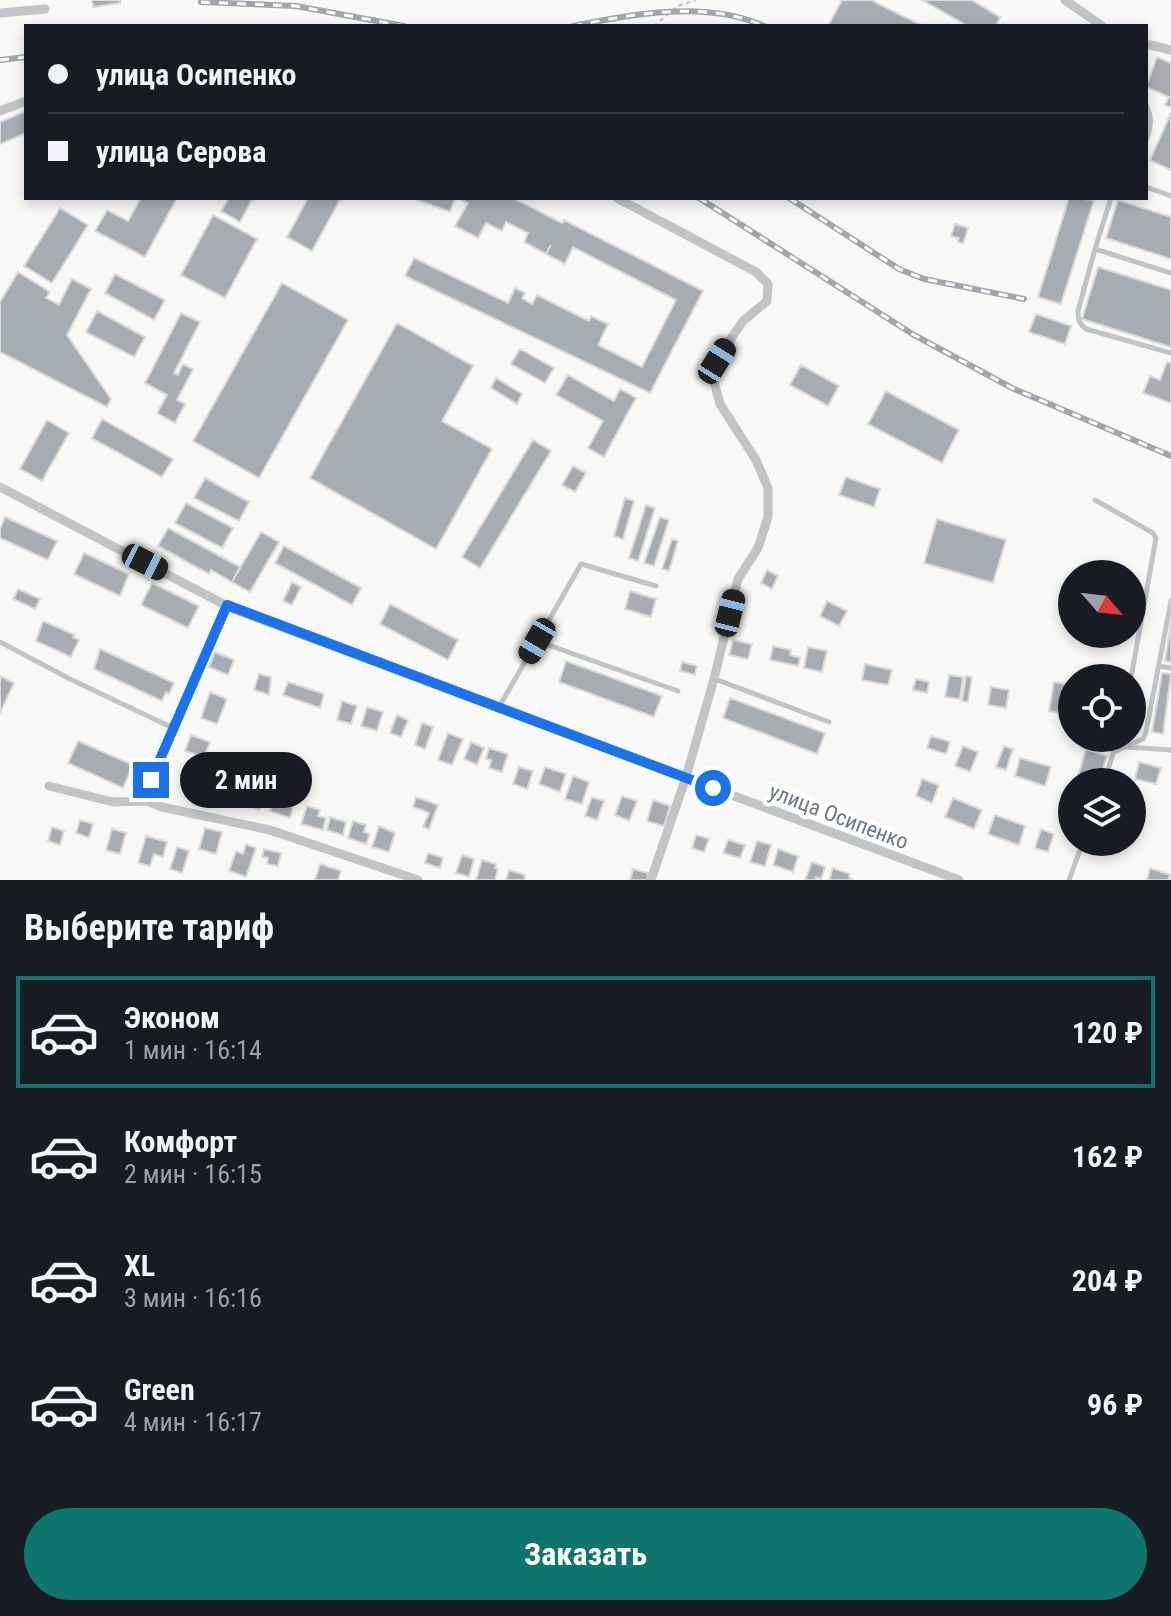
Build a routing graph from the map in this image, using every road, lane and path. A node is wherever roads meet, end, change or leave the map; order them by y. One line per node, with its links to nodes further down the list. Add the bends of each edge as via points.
1 (696, 0): 5 (path, via 678,6)
2 (1065, 0): 6 (street)
3 (45, 9): 4 (street)
4 (0, 13)
5 (656, 24)
6 (1099, 24)
7 (1148, 44): 8 (street)
8 (1171, 50)
9 (24, 102): 11 (street)
10 (1148, 110): 12 (lane)
11 (0, 111)
12 (1148, 136)
13 (1148, 188): 14 (lane)
14 (1171, 196)
15 (621, 200): 30 (street, via 756,272 768,284 767,301 738,329 717,361 713,378 720,404 768,488 768,517 758,548 738,579)
16 (1110, 200): 17 (lane)
17 (1095, 249): 18 (lane); 19 (lane, via 1078,311 1081,326)
18 (1171, 273)
19 (1171, 353)
20 (0, 487): 24 (street, улица Осипенко)
21 (1095, 500): 27 (lane, via 1156,538)
22 (656, 586): 25 (lane, via 581,564)
23 (1171, 601): 28 (lane)
24 (227, 605): 32 (street, улица Осипенко); 34 (street)
25 (537, 641): 31 (lane); 32 (lane)
26 (0, 642): 34 (lane)
27 (1134, 664)
28 (1159, 666): 29 (lane); 35 (lane)
29 (1171, 668)
30 (714, 679): 33 (lane); 40 (street)
31 (678, 691)
32 (499, 708): 40 (street, улица Осипенко)
33 (829, 722)
34 (173, 728): 42 (street)
35 (1146, 732)
36 (1146, 748): 37 (lane)
37 (1171, 750)
38 (1114, 752): 39 (lane)
39 (1109, 768)
40 (686, 777): 45 (street); 46 (street, улица Осипенко)
41 (49, 786): 42 (street, via 113,802)
42 (147, 801): 44 (street, via 270,830)
43 (1078, 856): 47 (lane)
44 (418, 880)
45 (651, 880)
46 (959, 880)
47 (1069, 880)

